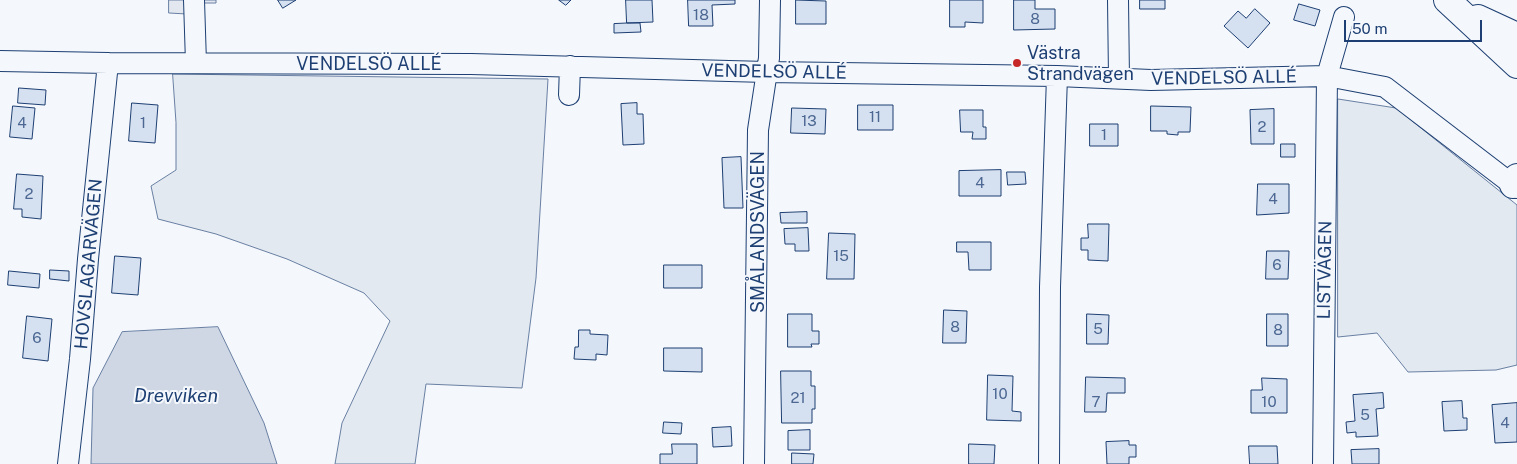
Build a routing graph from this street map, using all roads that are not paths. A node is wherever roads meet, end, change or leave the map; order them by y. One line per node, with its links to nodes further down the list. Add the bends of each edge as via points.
1 (194, 0): 9 (street)
2 (770, 0): 12 (street, SMÅLANDSVÄGEN)
3 (1118, 0): 15 (street)
4 (1452, 4): 6 (main road); 10 (main road)
5 (1344, 17): 14 (street, LISTVÄGEN)
6 (1517, 36)
7 (0, 61): 8 (street, VENDELSÖ ALLÉ)
8 (108, 63): 9 (street, VENDELSÖ ALLÉ); 18 (street, HOVSLAGARVÄGEN)
9 (196, 63): 11 (street, VENDELSÖ ALLÉ)
10 (1517, 65)
11 (570, 66): 12 (street, VENDELSÖ ALLÉ); 16 (street)
12 (766, 72): 13 (street, VENDELSÖ ALLÉ); 19 (street, SMÅLANDSVÄGEN, via 758,130)
13 (1057, 76): 15 (street, VENDELSÖ ALLÉ); 20 (street, via 1050,268)
14 (1327, 76): 15 (street, VENDELSÖ ALLÉ); 17 (street, VENDELSÖ ALLÉ, via 1385,87); 21 (street, LISTVÄGEN)
15 (1119, 78)
16 (569, 95)
17 (1516, 183)
18 (68, 464)
19 (754, 464)
20 (1049, 464)
21 (1323, 464)

